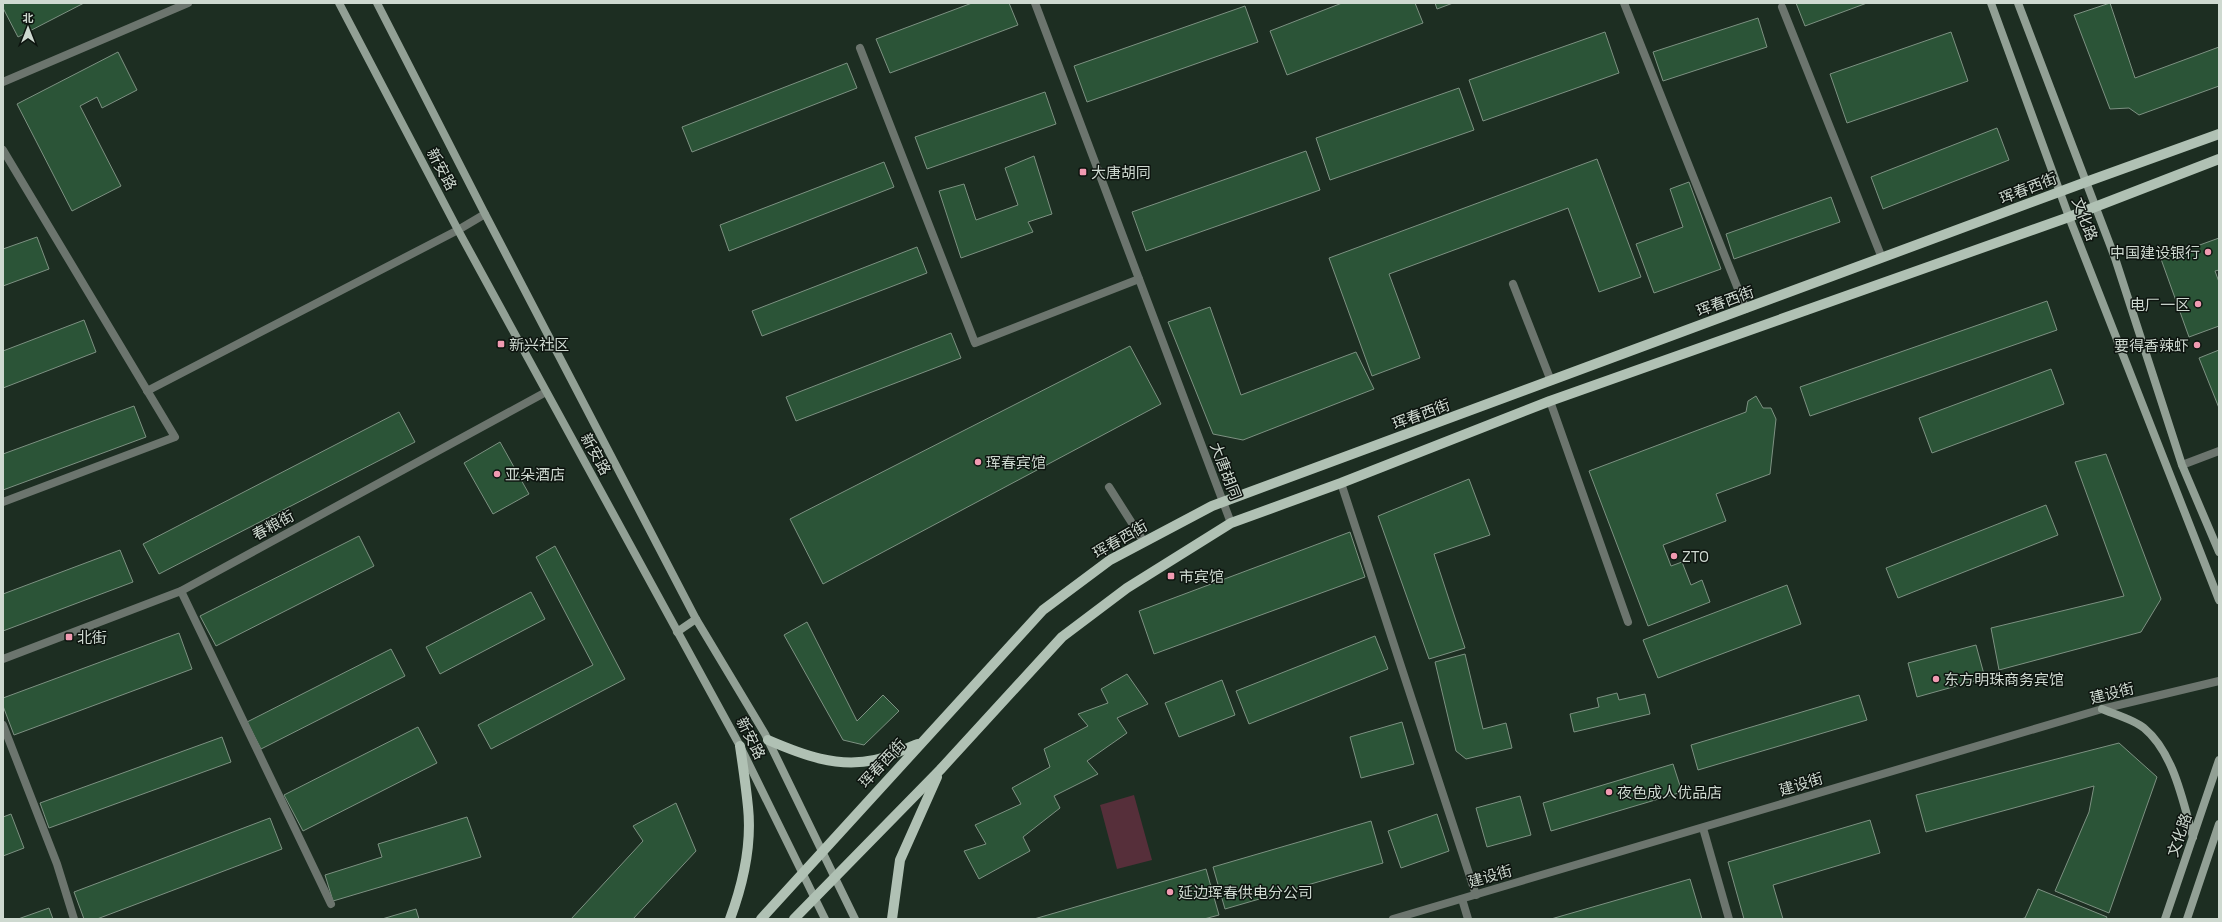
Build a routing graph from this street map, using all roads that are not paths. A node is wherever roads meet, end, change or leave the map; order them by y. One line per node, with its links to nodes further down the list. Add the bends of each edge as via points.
1 (188, 3): 10 (street)
2 (339, 3): 19 (main road, 新安路)
3 (377, 3): 17 (main road, 新安路)
4 (1035, 3): 21 (street, 大唐胡同)
5 (1624, 3): 23 (street)
6 (1991, 3): 15 (main road, 文化路)
7 (2018, 3): 14 (main road, 文化路)
8 (1782, 7): 20 (street)
9 (860, 48): 21 (street, via 975,343)
10 (3, 82)
11 (2219, 134): 14 (main road, 珲春西街)
12 (3, 150): 25 (street)
13 (2219, 159): 16 (main road)
14 (2086, 182): 15 (main road, 珲春西街); 16 (main road, 文化路)
15 (2060, 192): 18 (main road, 文化路); 20 (main road, 珲春西街)
16 (2095, 206): 18 (main road); 29 (main road, 文化路, via 2115,258)
17 (484, 214): 19 (street); 39 (main road, 新安路)
18 (2069, 217): 27 (main road); 38 (main road, 文化路)
19 (458, 230): 25 (street); 26 (main road, 新安路)
20 (1882, 258): 23 (main road, 珲春西街)
21 (1139, 279): 33 (street, 大唐胡同)
22 (1512, 284): 24 (street)
23 (1746, 309): 24 (main road, 珲春西街)
24 (1551, 381): 33 (main road, 珲春西街)
25 (148, 390): 32 (street, via 175,437)
26 (546, 392): 37 (street, 春粮街); 41 (main road, 新安路)
27 (1550, 401): 30 (main road); 40 (street)
28 (2219, 451): 29 (street)
29 (2182, 464): 36 (main road, 文化路)
30 (1341, 483): 34 (main road); 57 (street)
31 (1109, 487): 35 (street)
32 (3, 502)
33 (1223, 502): 34 (street, 大唐胡同); 35 (main road, 珲春西街)
34 (1231, 523): 50 (main road, via 1127,588 1062,637)
35 (1144, 542): 47 (main road, 珲春西街, via 1110,560 1043,610)
36 (2219, 552)
37 (181, 591): 42 (street, 春粮街); 60 (street)
38 (2219, 600)
39 (696, 619): 41 (main road); 46 (main road, 新安路)
40 (1628, 622)
41 (677, 632): 48 (main road, 新安路)
42 (3, 659)
43 (2219, 681): 44 (street, 建设街)
44 (2102, 709): 52 (street, 建设街); 53 (main road, via 2144,728 2164,752 2176,779)
45 (3, 725): 61 (street, via 57,864)
46 (768, 740): 47 (main road, via 804,755 834,763 874,760); 54 (main road, 新安路)
47 (920, 744): 54 (main road, 珲春西街)
48 (740, 746): 55 (main road, 新安路); 62 (main road, via 748,808 748,843 741,889)
49 (2219, 760): 53 (main road, 文化路)
50 (940, 770): 56 (main road); 67 (main road, via 900,860)
51 (2219, 824): 72 (main road)
52 (1703, 828): 57 (street, 建设街); 70 (street)
53 (2193, 837): 71 (main road, 文化路)
54 (821, 852): 55 (main road, 珲春西街); 56 (main road, 新安路)
55 (801, 874): 58 (main road, 新安路); 63 (main road, 珲春西街)
56 (834, 878): 58 (main road); 66 (main road, 新安路)
57 (1476, 895): 59 (street, 建设街)
58 (813, 899): 64 (main road); 65 (main road, 新安路)
59 (1462, 899): 68 (street, 建设街); 69 (street)
60 (330, 904)
61 (74, 919)
62 (730, 919)
63 (761, 919)
64 (794, 919)
65 (825, 919)
66 (855, 919)
67 (892, 919)
68 (1392, 919)
69 (1468, 919)
70 (1729, 919)
71 (2165, 919)
72 (2187, 919)

